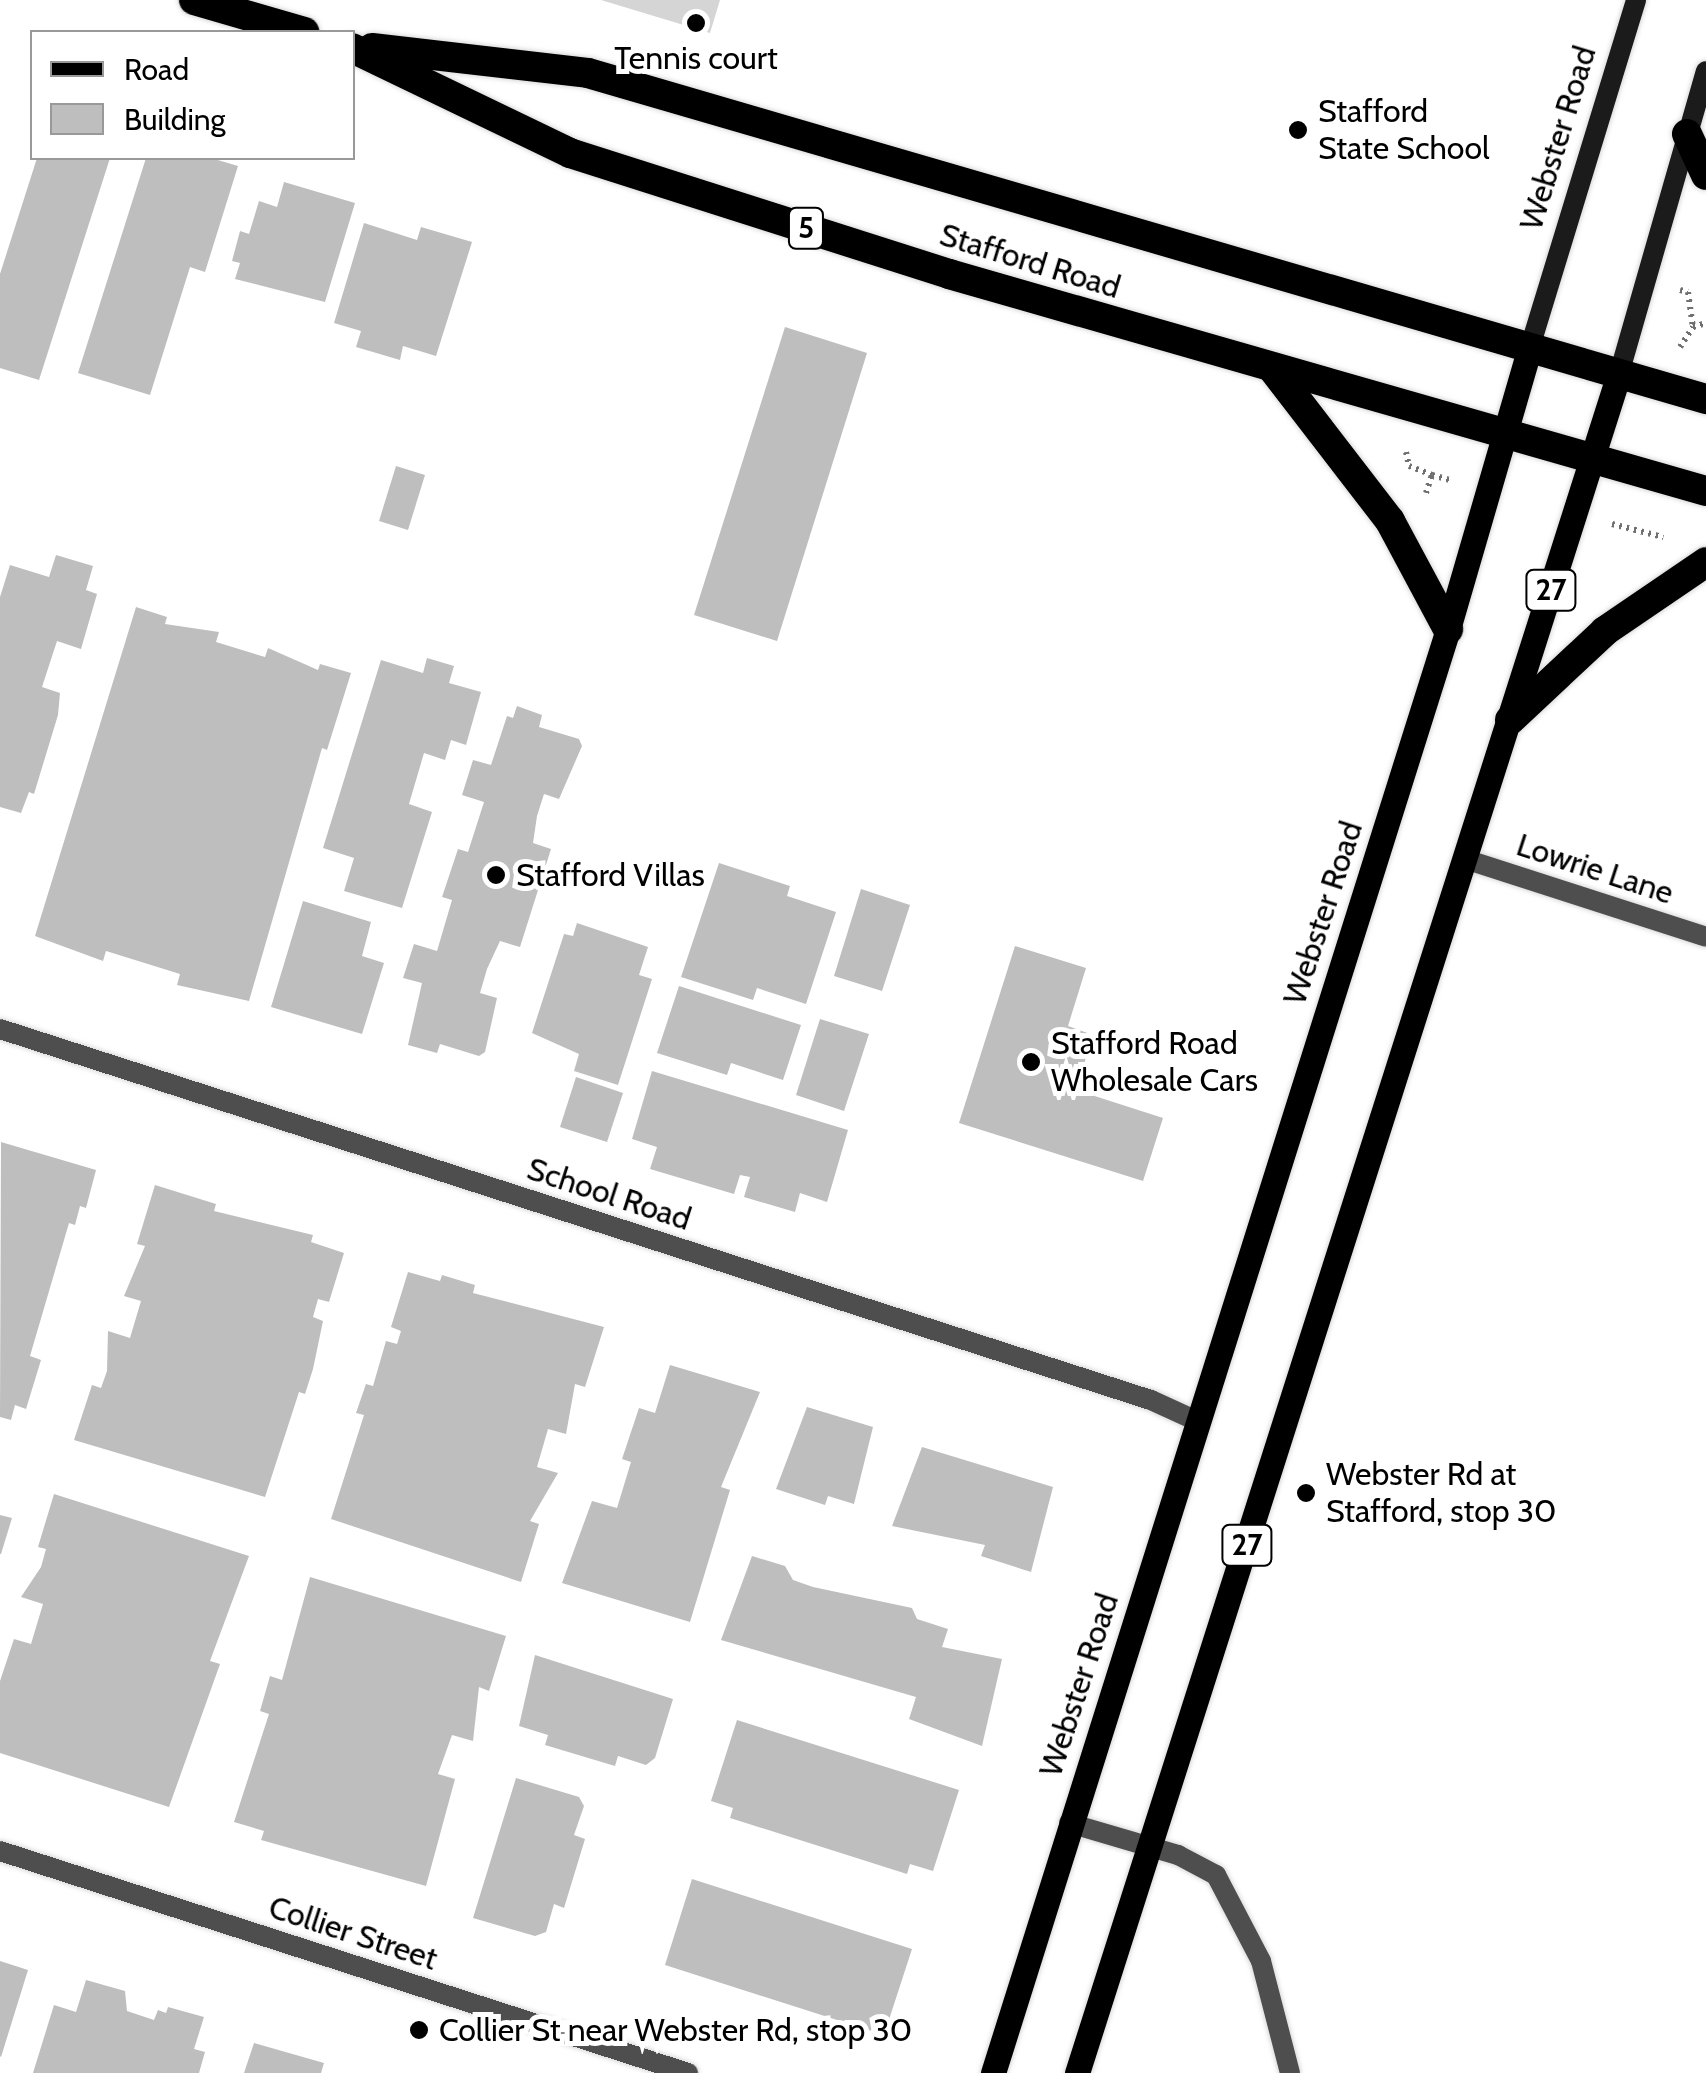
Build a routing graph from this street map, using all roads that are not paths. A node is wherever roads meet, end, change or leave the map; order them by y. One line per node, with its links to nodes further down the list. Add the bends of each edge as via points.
1 (194, 0): 3 (highway)
2 (1636, 0): 9 (main road, Webster Road)
3 (297, 30)
4 (355, 47): 9 (highway, Stafford Road / 5, via 588,73)
5 (355, 48): 10 (highway, Stafford Road / 5, via 570,153)
6 (1706, 71): 7 (main road)
7 (1687, 134): 8 (highway); 11 (main road)
8 (1706, 175)
9 (1530, 347): 11 (highway, Stafford Road / 5); 13 (main road, Webster Road)
10 (1273, 370): 13 (highway, Stafford Road / 5); 17 (highway, via 1390,521)
11 (1619, 374): 12 (highway, Stafford Road / 5); 14 (main road, 27)
12 (1706, 399)
13 (1505, 434): 14 (highway, Stafford Road / 5); 17 (main road, Webster Road)
14 (1592, 459): 15 (highway, Stafford Road / 5); 18 (main road, 27)
15 (1706, 491)
16 (1706, 562): 18 (highway, via 1605,631)
17 (1448, 629): 22 (main road, Webster Road)
18 (1510, 720): 19 (main road, 27)
19 (1465, 859): 20 (street, Lowrie Lane); 24 (main road, 27)
20 (1706, 937)
21 (0, 1030): 22 (street, School Road, via 1151,1400)
22 (1196, 1421): 23 (main road, Webster Road)
23 (1069, 1823): 24 (street); 27 (main road, Webster Road)
24 (1151, 1846): 28 (main road, 27); 29 (street, via 1198,1863 1233,1896 1261,1961)
25 (0, 1851): 26 (street, Collier Street)
26 (688, 2073)
27 (994, 2073)
28 (1077, 2073)
29 (1290, 2073)

